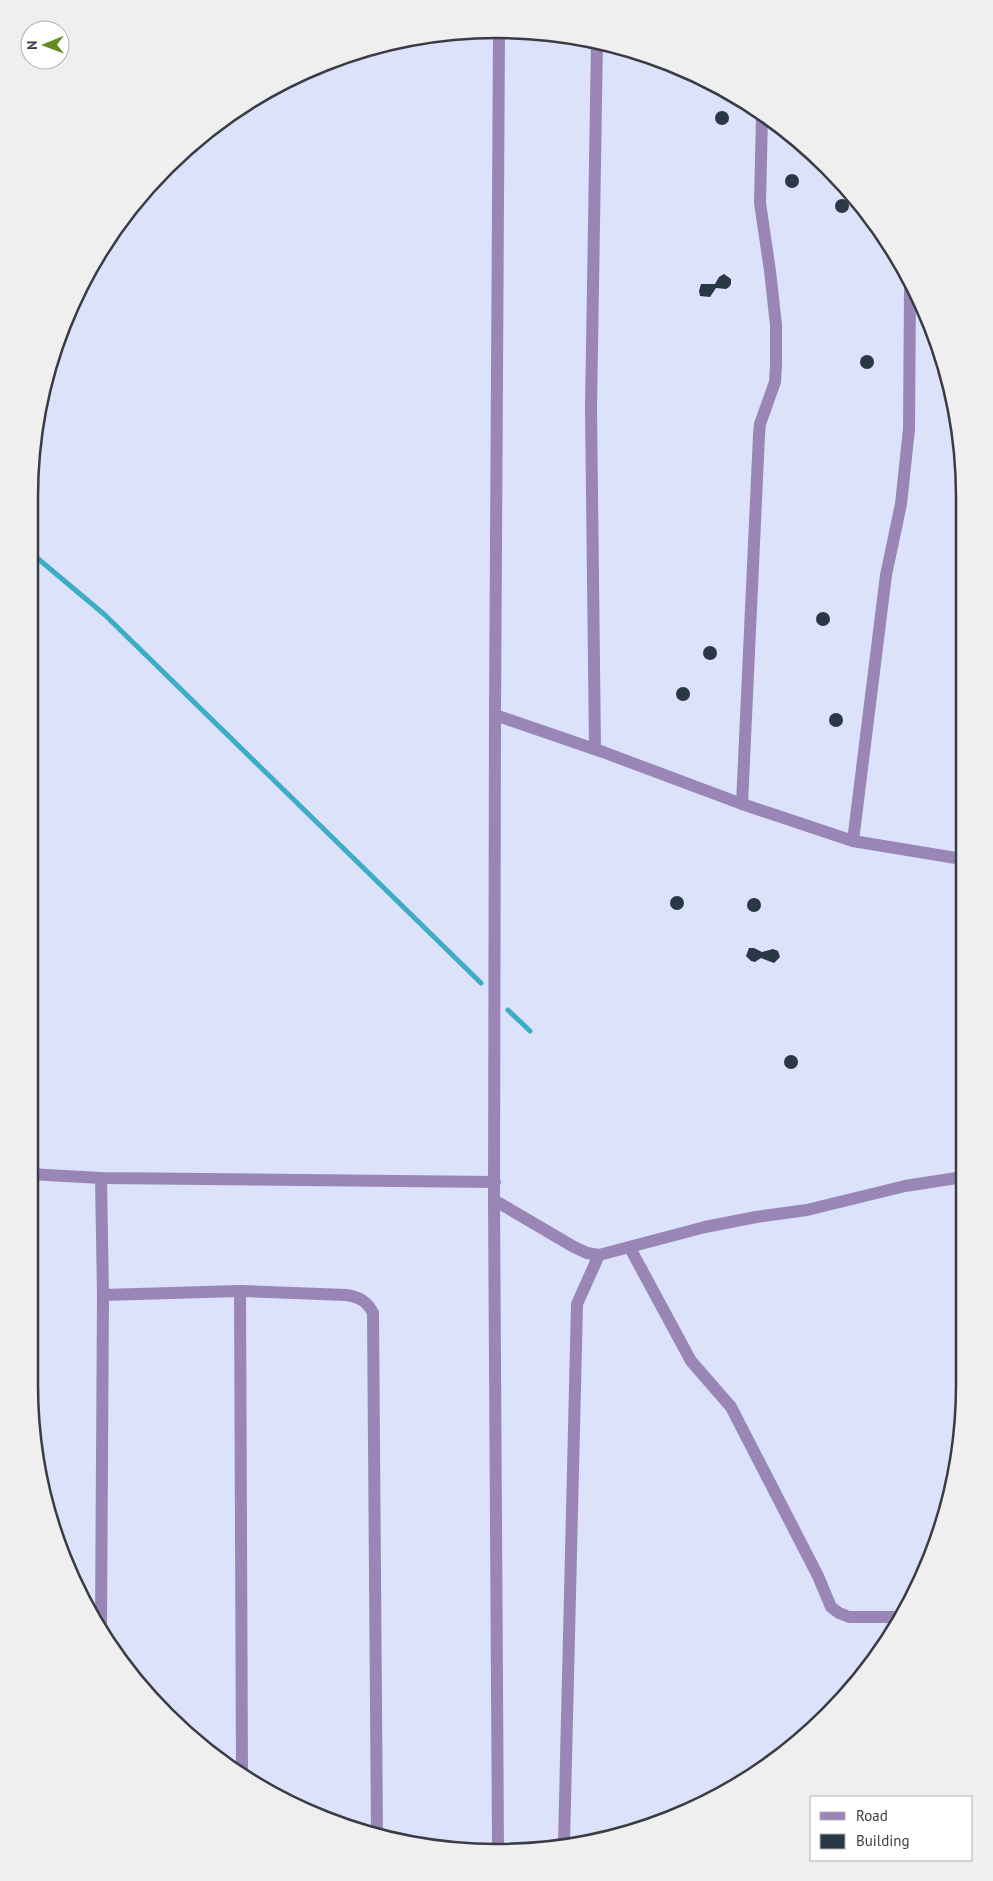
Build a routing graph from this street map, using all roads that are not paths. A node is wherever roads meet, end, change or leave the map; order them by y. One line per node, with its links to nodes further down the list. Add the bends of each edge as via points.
1 (499, 38): 5 (street)
2 (597, 49): 6 (street, via 591,408)
3 (762, 122): 7 (street, via 760,202 776,325 776,364 772,392 760,429)
4 (910, 297): 8 (street, via 909,429 901,504 886,574)
5 (494, 715): 6 (street); 13 (street)
6 (595, 749): 7 (street)
7 (742, 804): 8 (street)
8 (853, 842): 9 (street)
9 (956, 857)
10 (38, 1174): 11 (street)
11 (101, 1178): 13 (street); 18 (street)
12 (956, 1178): 15 (street, via 905,1186 806,1210 706,1227)
13 (495, 1182): 14 (street)
14 (494, 1200): 16 (street, via 574,1247); 24 (street)
15 (630, 1248): 16 (street); 20 (street, via 691,1361 731,1406 831,1607 848,1617)
16 (599, 1255): 23 (street, via 577,1304)
17 (240, 1291): 18 (street); 21 (street); 22 (street, via 352,1296 369,1304 373,1313)
18 (103, 1295): 19 (street)
19 (101, 1617)
20 (892, 1617)
21 (242, 1767)
22 (377, 1828)
23 (564, 1839)
24 (498, 1844)

